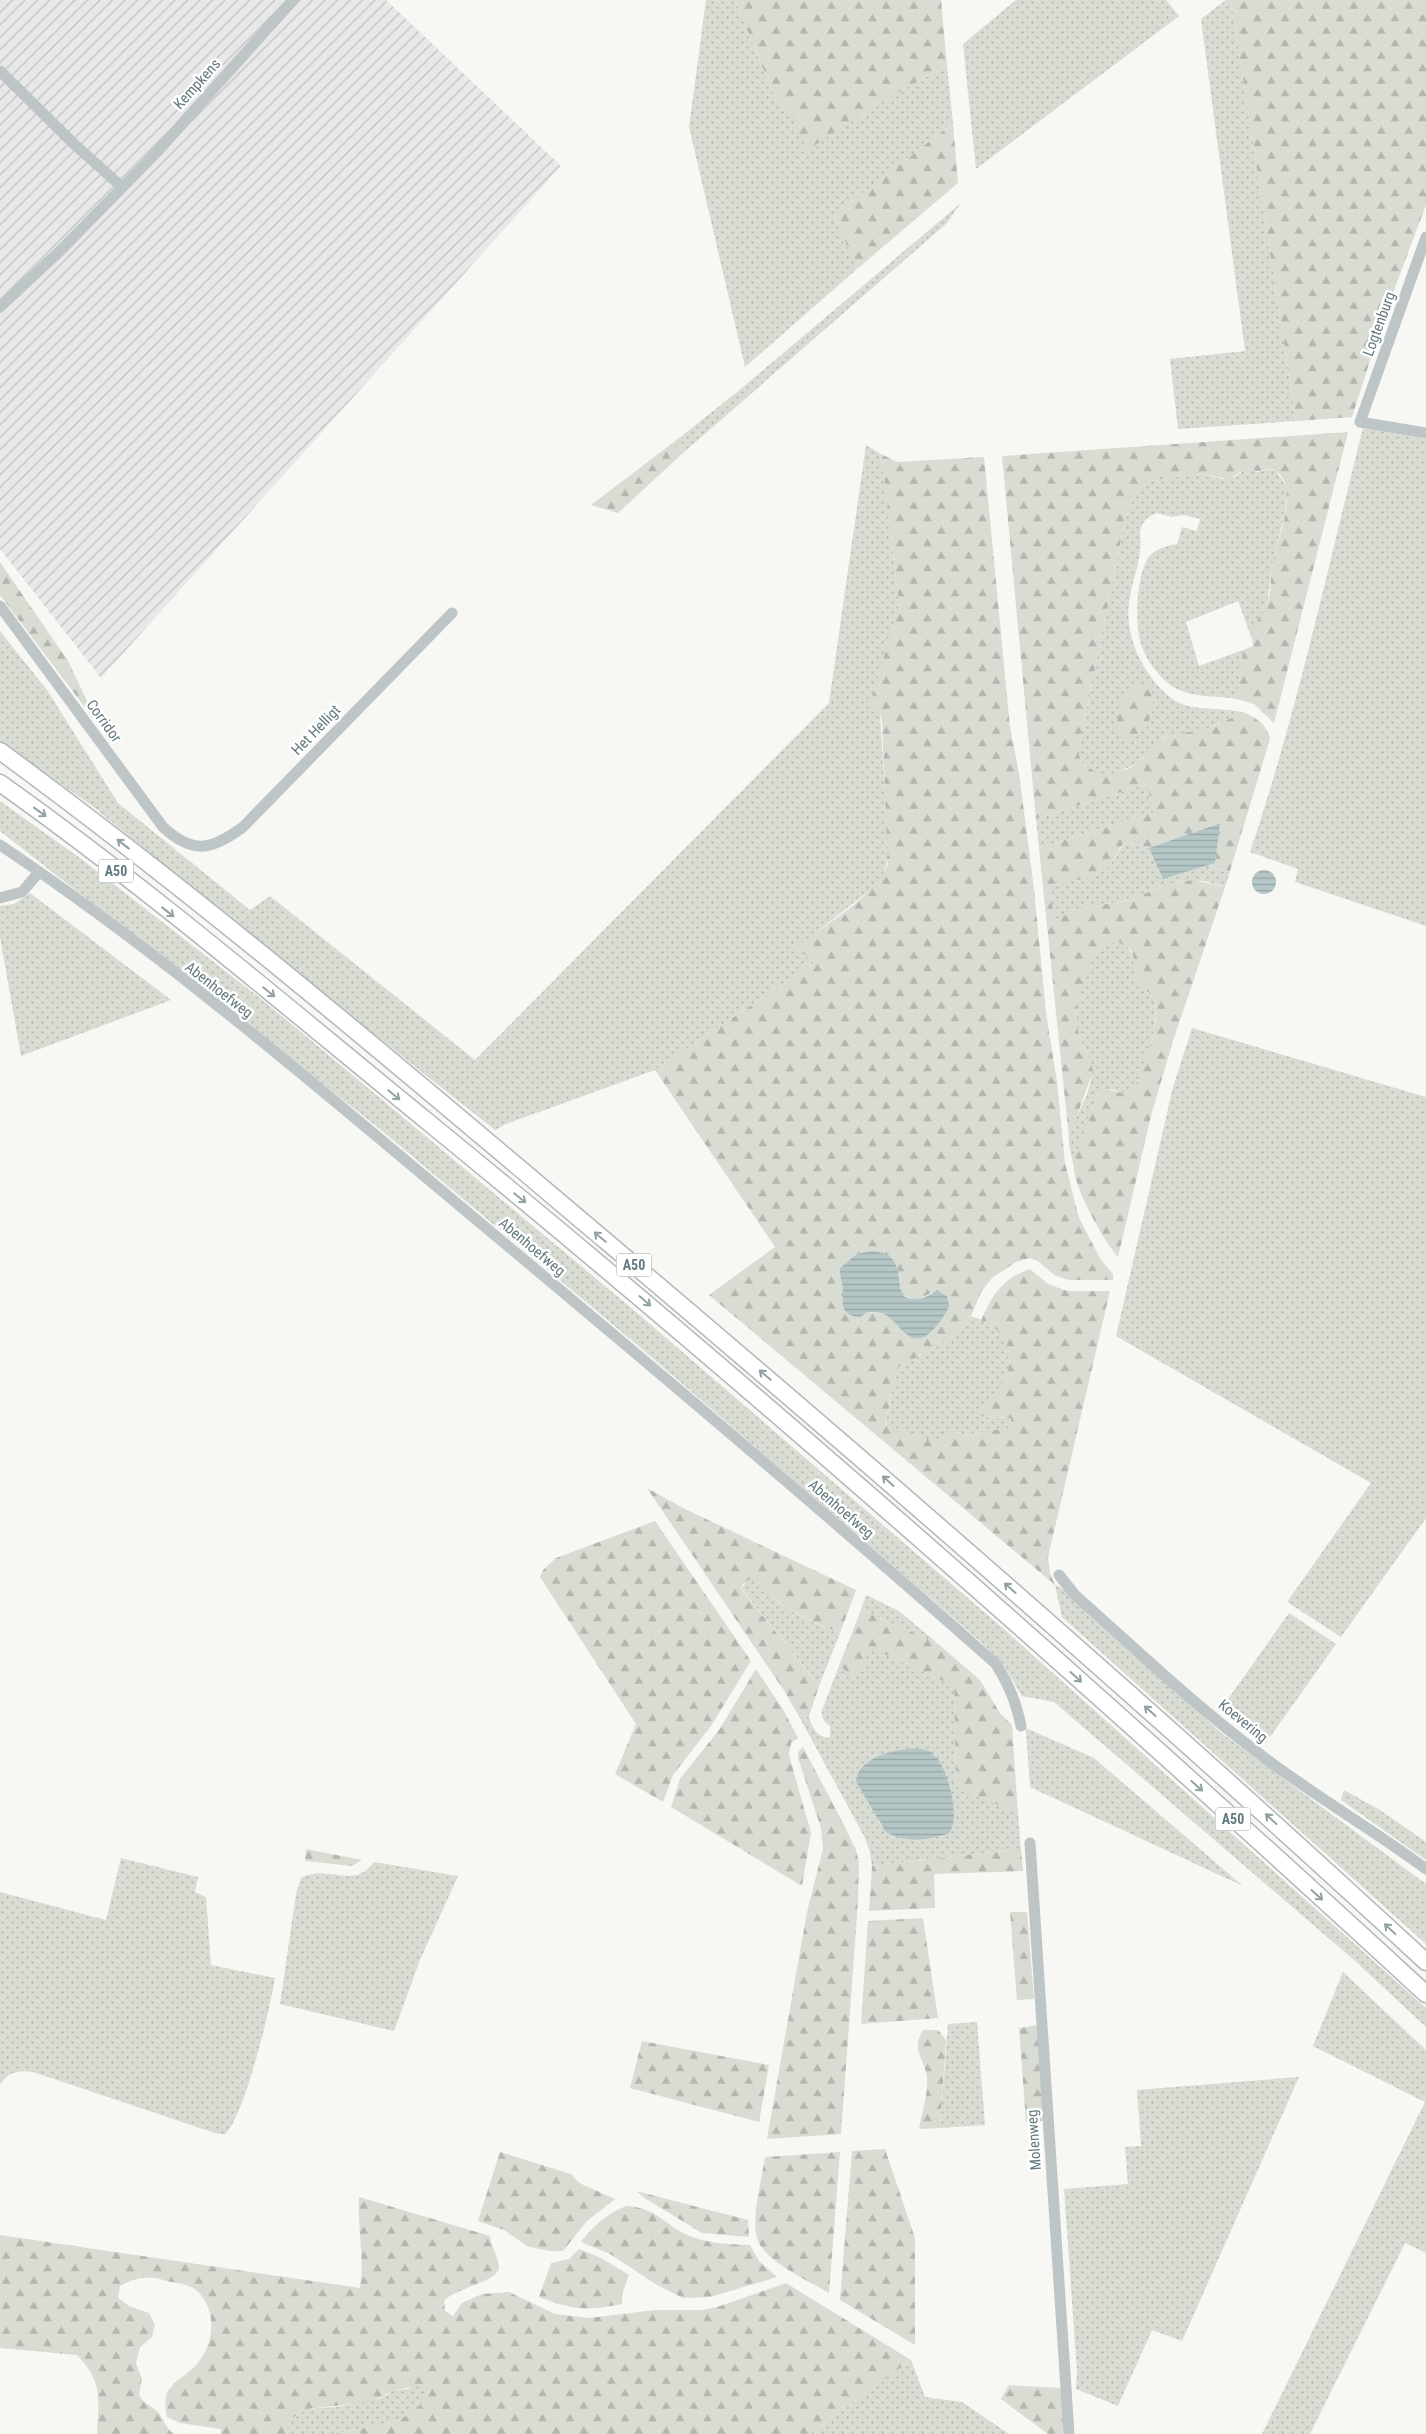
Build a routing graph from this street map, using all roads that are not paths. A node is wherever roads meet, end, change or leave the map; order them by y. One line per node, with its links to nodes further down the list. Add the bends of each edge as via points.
1 (293, 0): 3 (street, Kempkens)
2 (0, 71): 3 (street)
3 (122, 187): 5 (street, Kempkens)
4 (1426, 237): 6 (street, Logtenburg, via 1360,422)
5 (0, 307)
6 (1426, 432)
7 (0, 606): 12 (street, Corridor, via 163,827 176,839)
8 (452, 613): 12 (street, Het Helligt, via 243,826 212,845)
9 (0, 751): 19 (highway, A50, one-way to 9, via 1254,1804 858,1454 216,917)
10 (0, 783): 20 (highway, A50, one-way to 20, via 223,955 613,1274 1072,1673)
11 (0, 845): 13 (street, Abenhoefweg)
12 (191, 846)
13 (39, 872): 14 (street, via 25,890); 16 (street, Abenhoefweg, via 190,985 296,1071 783,1478 996,1664 1009,1684)
14 (0, 898)
15 (1059, 1575): 18 (street, Koevering, via 1075,1595 1256,1752)
16 (1021, 1726)
17 (1030, 1843): 21 (street, Molenweg)
18 (1426, 1869)
19 (1426, 1962)
20 (1426, 1994)
21 (1069, 2434)

